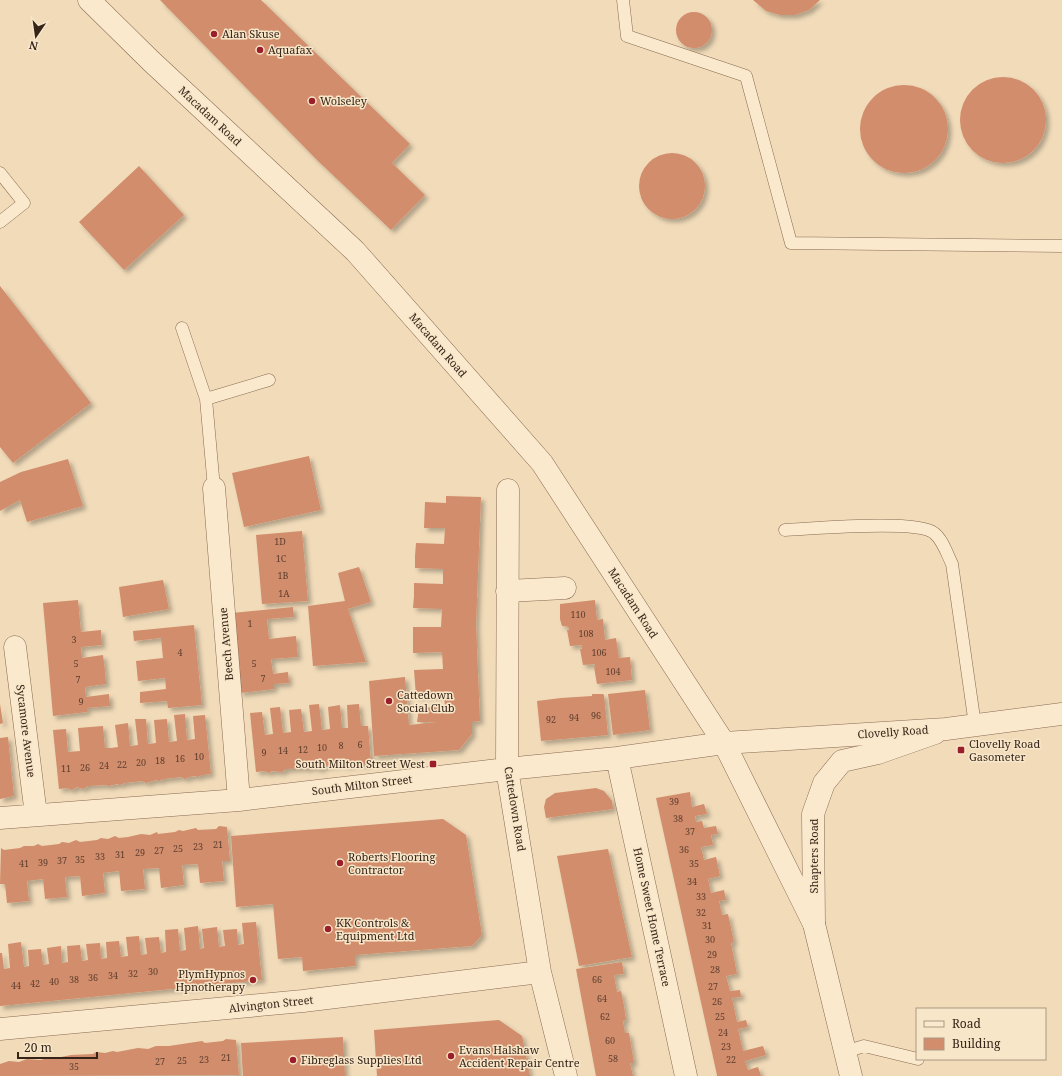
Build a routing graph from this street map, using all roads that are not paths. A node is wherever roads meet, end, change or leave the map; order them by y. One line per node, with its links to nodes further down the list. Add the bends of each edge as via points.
1 (89, 0): 18 (street, Macadam Road, via 355,251 542,463)
2 (623, 0): 5 (lane, via 627,36 746,76 791,243)
3 (0, 173): 4 (lane, via 24,203)
4 (0, 222)
5 (1062, 246)
6 (182, 328): 8 (lane)
7 (269, 380): 8 (lane)
8 (206, 399): 9 (lane)
9 (214, 488): 21 (street, Beech Avenue)
10 (508, 490): 13 (street, Cattedown Road)
11 (785, 530): 16 (lane, via 910,526 933,532 944,546 952,564)
12 (565, 588): 13 (street)
13 (508, 591): 20 (street, Cattedown Road)
14 (15, 647): 22 (street, Sycamore Avenue)
15 (1062, 714): 16 (street, Clovelly Road)
16 (975, 725): 17 (street, Clovelly Road)
17 (946, 729): 18 (street, Clovelly Road); 24 (street, Shapters Road, via 878,753 842,761 824,783 813,814)
18 (724, 743): 19 (street, South Milton Street); 24 (street, Shapters Road)
19 (617, 758): 20 (street, South Milton Street); 30 (street, Home Sweet Home Terrace)
20 (507, 769): 21 (street, South Milton Street); 25 (street, Cattedown Road)
21 (239, 800): 22 (street, South Milton Street)
22 (36, 815): 23 (street, South Milton Street)
23 (0, 818)
24 (814, 924): 27 (street, Shapters Road)
25 (540, 972): 26 (street, Alvington Street, via 303,1001); 29 (street, Cattedown Road)
26 (0, 1029)
27 (845, 1052): 28 (lane, via 864,1046); 31 (street, Shapters Road)
28 (916, 1059)
29 (566, 1076)
30 (686, 1076)
31 (851, 1076)

